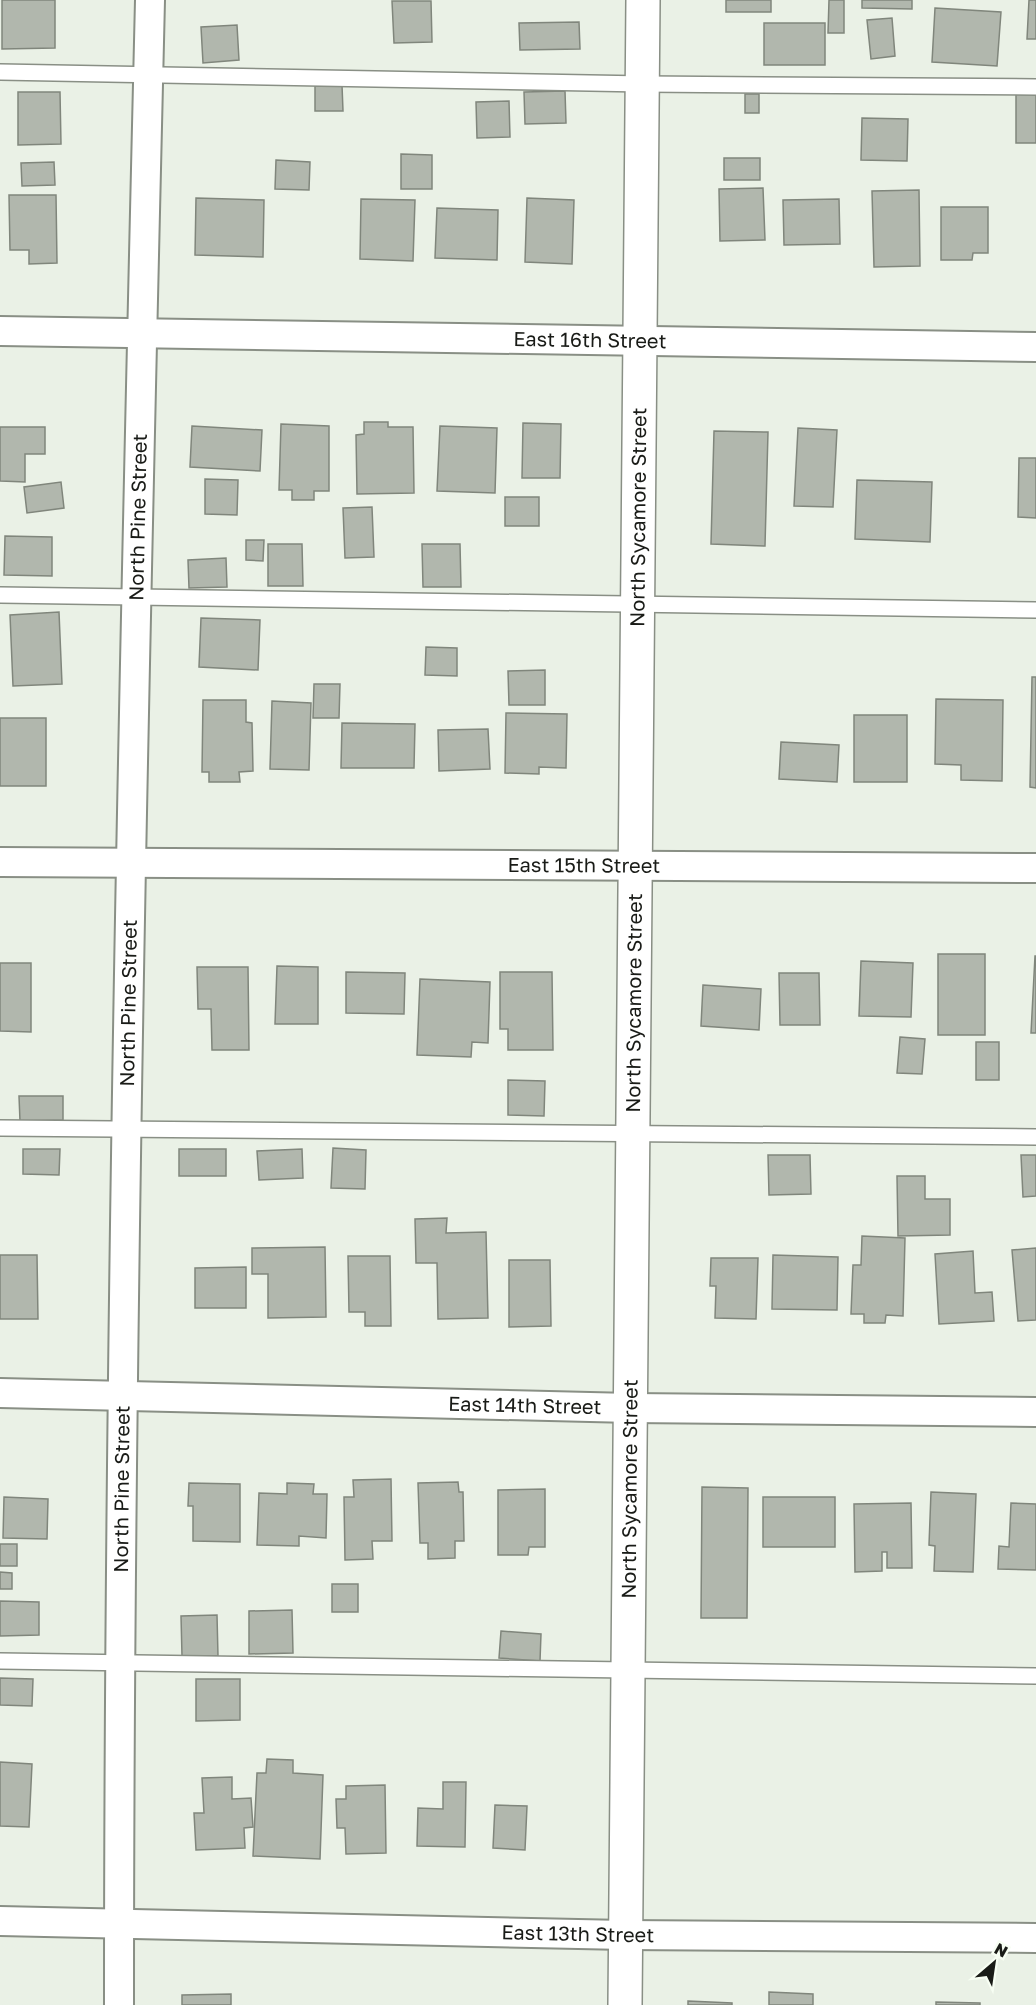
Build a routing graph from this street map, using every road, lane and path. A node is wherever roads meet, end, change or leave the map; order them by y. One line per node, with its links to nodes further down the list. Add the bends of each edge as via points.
1 (150, 0): 4 (street, North Pine Street)
2 (643, 0): 5 (main road, North Sycamore Street)
3 (0, 72): 4 (lane)
4 (148, 75): 5 (lane); 8 (street, North Pine Street)
5 (644, 84): 6 (lane); 9 (main road, North Sycamore Street)
6 (1036, 87)
7 (0, 331): 8 (street, East 16th Street)
8 (142, 333): 9 (street, East 16th Street); 12 (street, North Pine Street)
9 (642, 341): 10 (street, East 16th Street); 13 (main road, North Sycamore Street)
10 (1036, 347)
11 (0, 596): 12 (lane)
12 (136, 597): 13 (lane); 16 (street, North Pine Street)
13 (639, 604): 14 (lane); 17 (main road, North Sycamore Street)
14 (1036, 610)
15 (0, 861): 16 (street, East 15th Street)
16 (131, 862): 17 (street, East 15th Street); 20 (street, North Pine Street)
17 (636, 864): 18 (street, East 15th Street); 21 (main road, North Sycamore Street)
18 (1036, 868)
19 (0, 1128): 20 (lane)
20 (127, 1128): 21 (lane); 24 (street, North Pine Street)
21 (633, 1132): 22 (lane); 25 (main road, North Sycamore Street)
22 (1036, 1137)
23 (0, 1393): 24 (street, East 14th Street)
24 (123, 1396): 25 (street, East 14th Street); 28 (street, North Pine Street)
25 (631, 1408): 26 (street, East 14th Street); 29 (main road, North Sycamore Street)
26 (1036, 1412)
27 (0, 1661): 28 (lane)
28 (121, 1663): 29 (lane); 32 (street, North Pine Street)
29 (628, 1671): 30 (lane); 33 (main road, North Sycamore Street)
30 (1036, 1676)
31 (0, 1921): 32 (street, East 13th Street)
32 (119, 1923): 33 (street, East 13th Street); 35 (street, North Pine Street)
33 (625, 1935): 34 (street, East 13th Street); 36 (main road, North Sycamore Street)
34 (1036, 1938)
35 (118, 2005)
36 (625, 2005)

